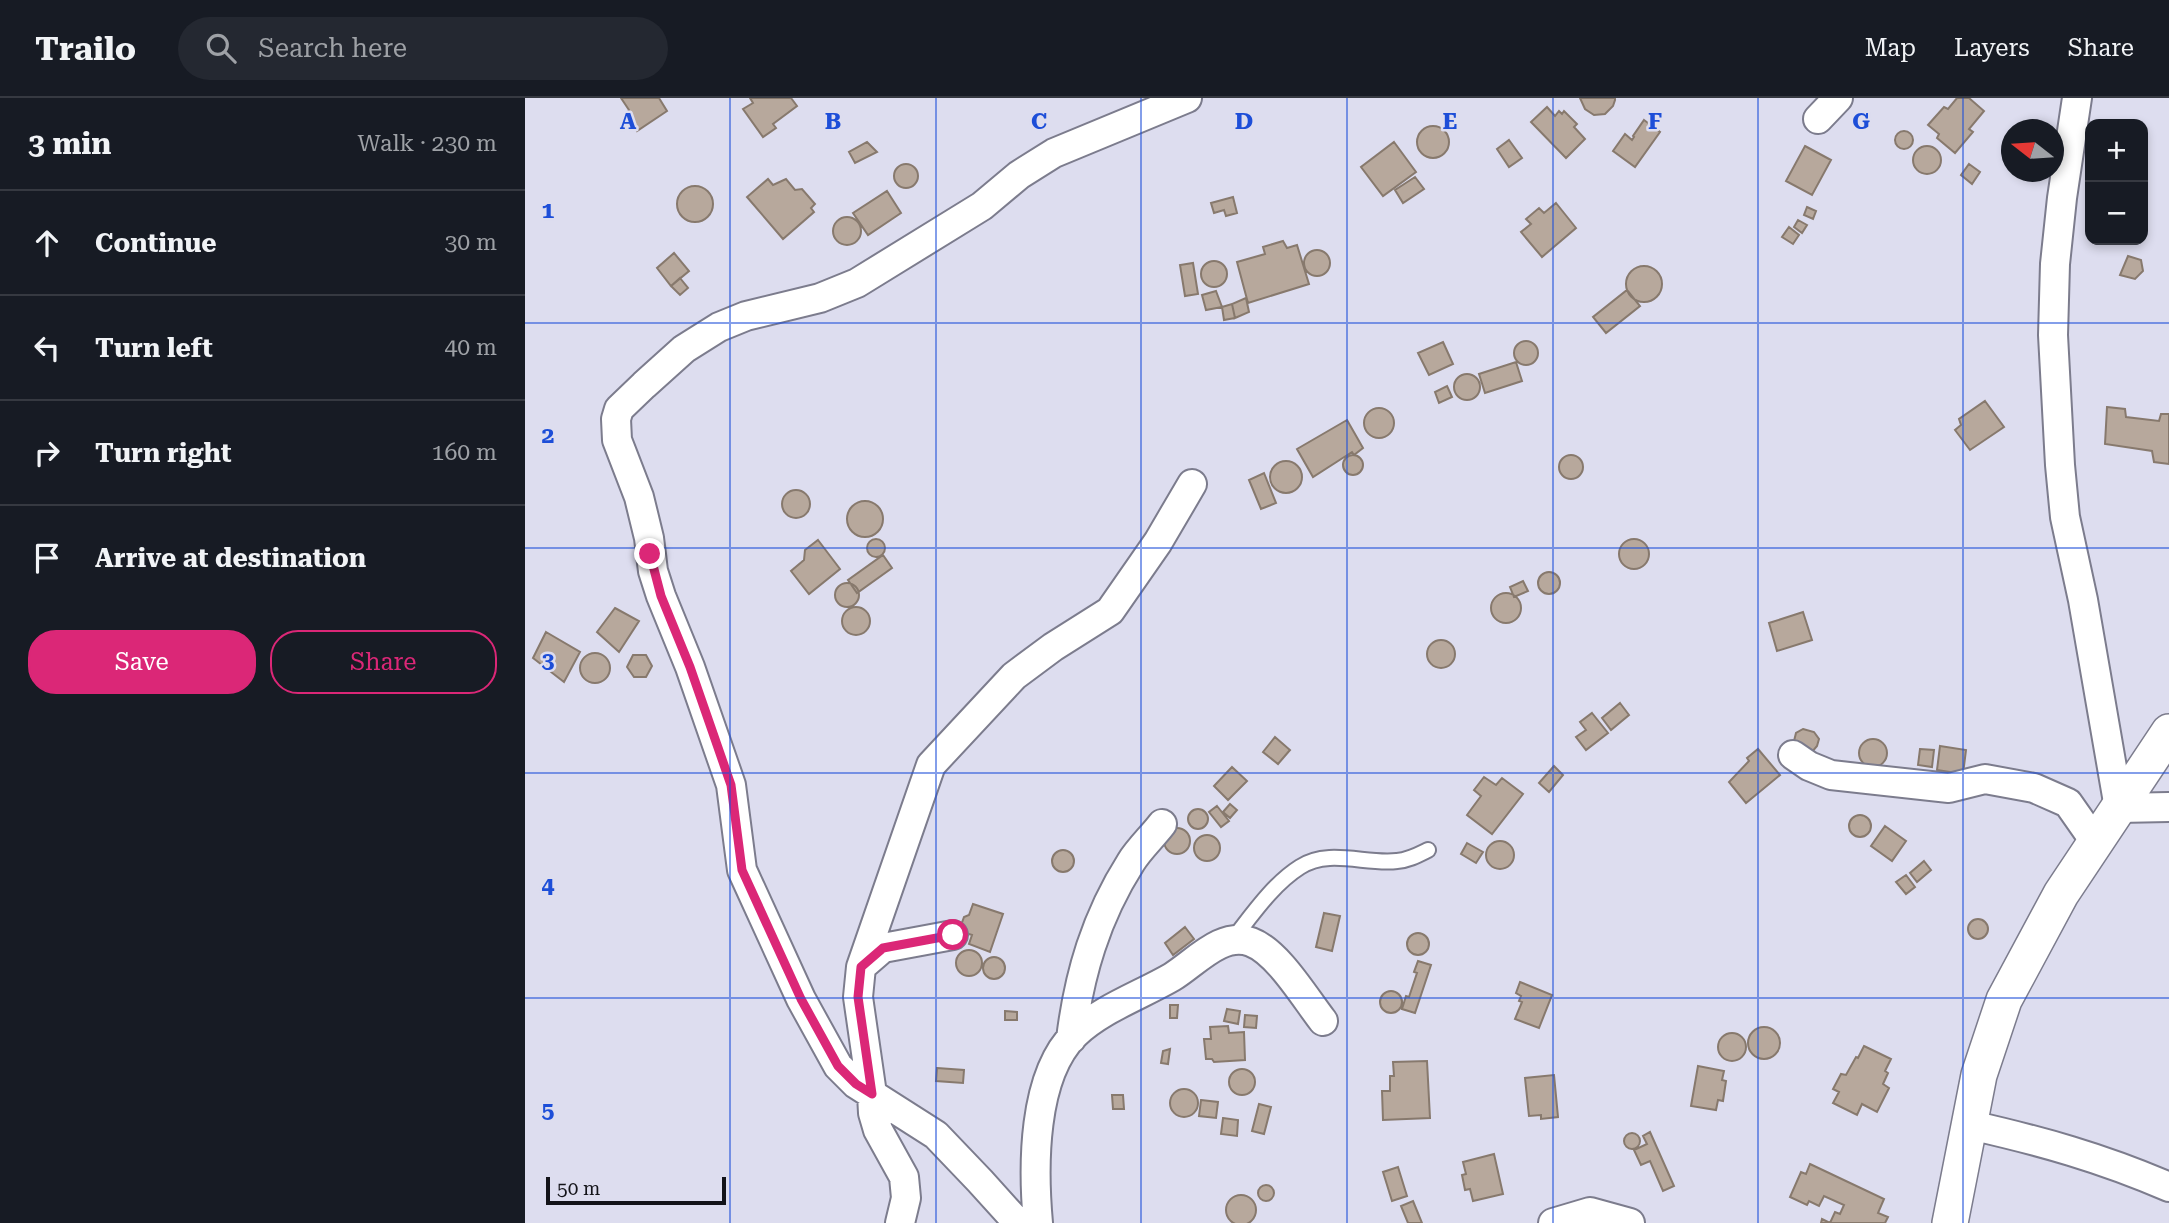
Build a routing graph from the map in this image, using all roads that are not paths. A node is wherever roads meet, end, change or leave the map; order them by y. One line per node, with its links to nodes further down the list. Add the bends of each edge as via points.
1 (1187, 98): 20 (street, via 1054,153 982,206 857,283 719,327 684,349 619,409 615,419 617,440 639,497 653,570 731,785 742,870 801,999 838,1066)
2 (1838, 98): 5 (street)
3 (2054, 98): 6 (street)
4 (2077, 98): 6 (street)
5 (1818, 119)
6 (2071, 136): 11 (street, via 2055,264 2053,335 2060,465 2065,517)
7 (1192, 485): 17 (street, via 1109,611 1014,676 931,765)
8 (2169, 732): 11 (street)
9 (1793, 755): 13 (street, via 1831,775 1949,788 1985,779 2034,788 2068,803)
10 (2169, 807): 11 (street)
11 (2119, 808): 13 (street)
12 (1162, 824): 19 (street, via 1131,861 1102,915 1081,974)
13 (2096, 843): 21 (street, via 2061,894 2004,1000 1979,1075)
14 (1428, 850): 16 (lane, via 1396,862 1328,858 1302,865 1283,880)
15 (953, 935): 17 (street, via 883,948)
16 (1233, 939): 18 (street, via 1266,950); 19 (street, via 1129,998)
17 (861, 967): 20 (street, via 858,997)
18 (1323, 1021)
19 (1071, 1039): 25 (street, via 1056,1062 1043,1098 1035,1139)
20 (872, 1094): 23 (street, via 878,1130 904,1177 906,1198); 24 (street, via 936,1135)
21 (1970, 1125): 22 (street, via 2046,1142); 28 (street)
22 (2169, 1187)
23 (900, 1223)
24 (1017, 1223)
25 (1038, 1223)
26 (1553, 1223): 27 (street, via 1590,1212)
27 (1630, 1223)
28 (1950, 1223)

